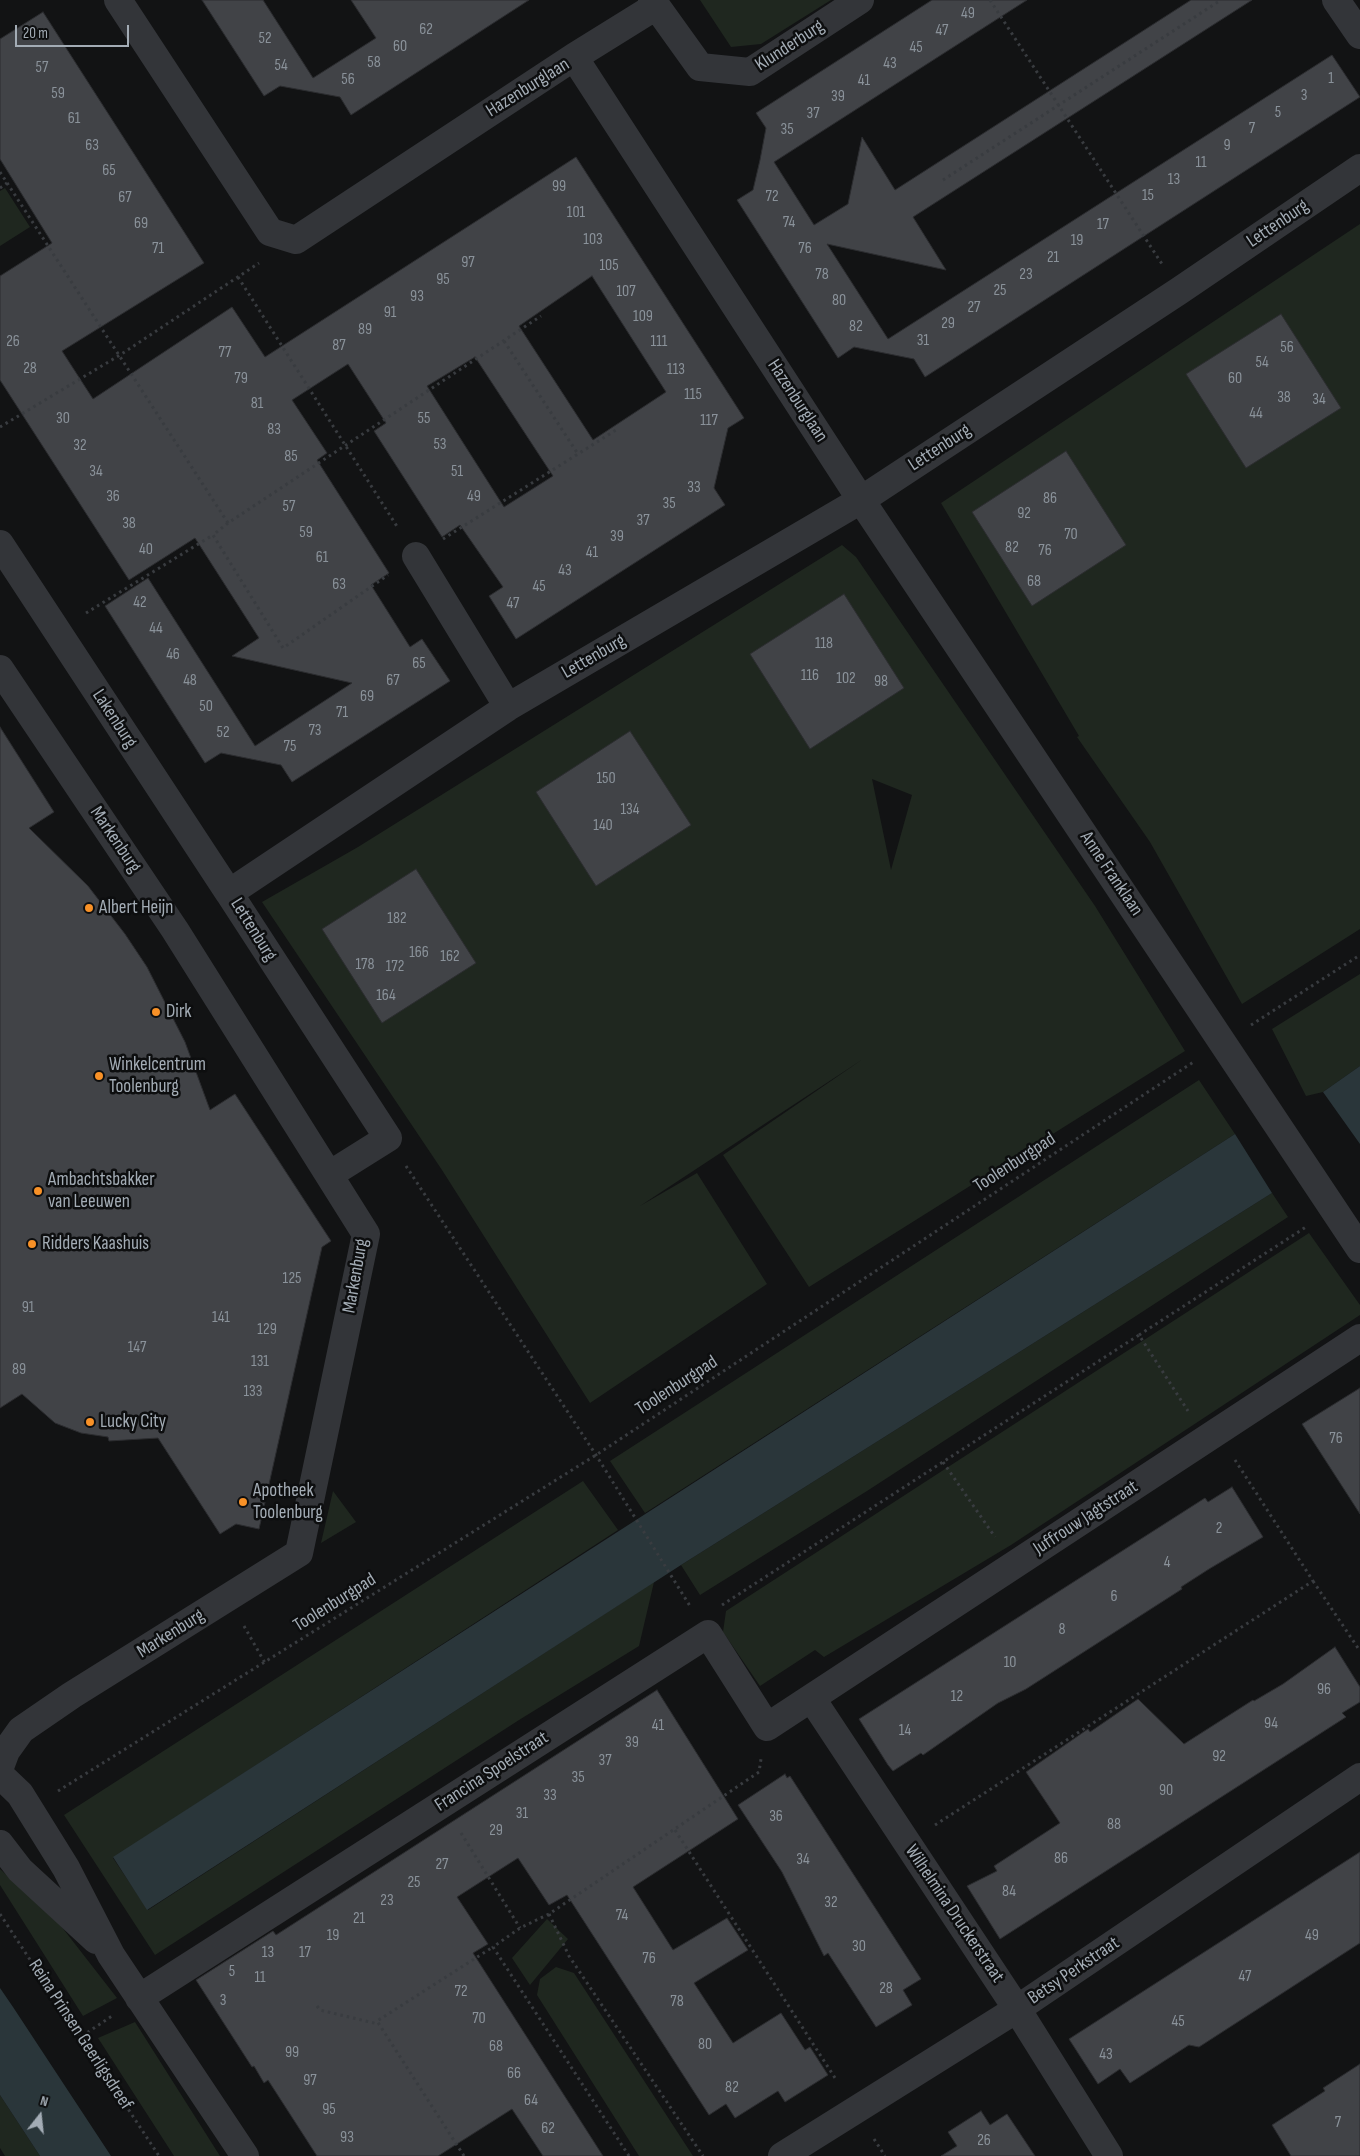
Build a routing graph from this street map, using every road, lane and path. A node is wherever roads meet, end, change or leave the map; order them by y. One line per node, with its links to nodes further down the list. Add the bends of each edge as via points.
1 (118, 0): 15 (street, via 270,232)
2 (860, 0): 6 (street, Klunderburg, via 750,72 700,67)
3 (990, 0): 9 (path)
4 (1222, 0): 9 (path)
5 (1336, 0): 7 (street)
6 (654, 3): 8 (street, Klunderburg)
7 (1360, 35)
8 (574, 57): 15 (street, Hazenburglaan); 24 (street, Hazenburglaan)
9 (1060, 106): 12 (path); 17 (path)
10 (1360, 168): 17 (street, Lettenburg)
11 (0, 172): 13 (path)
12 (943, 180)
13 (7, 183): 14 (path); 20 (path)
14 (0, 188)
15 (296, 240): 16 (path)
16 (238, 277): 20 (path); 22 (path)
17 (1179, 291): 24 (street, Lettenburg)
18 (541, 316): 19 (path)
19 (504, 340): 22 (path); 23 (path)
20 (120, 354): 21 (path); 22 (path, via 228,522)
21 (0, 427)
22 (345, 443): 27 (path)
23 (578, 454)
24 (861, 500): 30 (street, Lettenburg); 33 (street, Anne Franklaan)
25 (214, 535): 28 (path)
26 (0, 544): 28 (street, Lakenburg)
27 (416, 556): 30 (street)
28 (56, 631): 31 (street, Lakenburg)
29 (0, 669): 35 (street, Markenburg, via 175,930)
30 (508, 707): 31 (street, Lettenburg)
31 (229, 893): 34 (street, Lettenburg)
32 (1360, 955): 33 (path, Toolenburgpad)
33 (1224, 1042): 36 (street, Anne Franklaan); 41 (path, Toolenburgpad)
34 (388, 1138): 35 (street); 41 (path)
35 (329, 1175): 46 (street, Markenburg, via 366,1234 299,1553)
36 (1334, 1209): 37 (street, Anne Franklaan); 38 (path)
37 (1360, 1249)
38 (1138, 1335): 40 (path); 42 (path)
39 (1360, 1338): 40 (street, Juffrouw Jagtstraat)
40 (1211, 1435): 43 (street, Juffrouw Jagtstraat); 44 (path)
41 (596, 1455): 45 (path); 49 (path, Toolenburgpad)
42 (943, 1462): 43 (path); 47 (path, via 719,1607)
43 (1014, 1565): 50 (street, Juffrouw Jagtstraat)
44 (1313, 1581): 48 (path); 58 (path)
45 (682, 1593)
46 (228, 1599): 49 (path); 52 (street, Markenburg, via 21,1730 6,1751)
47 (708, 1634): 51 (street); 55 (street, Francina Spoelstraat)
48 (1360, 1651)
49 (265, 1663): 56 (path, Toolenburgpad)
50 (812, 1699): 51 (street); 58 (street, Wilhelmina Druckerstraat)
51 (766, 1727): 57 (path, via 759,1772)
52 (0, 1767)
53 (0, 1774): 56 (street, via 20,1794)
54 (1360, 1777): 67 (street, Betsy Perkstraat)
55 (443, 1803): 62 (path); 65 (street, Francina Spoelstraat)
56 (29, 1809): 64 (street, via 66,1868)
57 (675, 1830): 61 (path); 69 (path)
58 (907, 1843): 67 (street, Wilhelmina Druckerstraat)
59 (0, 1844): 64 (street, via 20,1870)
60 (0, 1914): 70 (path, Reina Prinsen Geerligsdreef)
61 (549, 1914): 62 (path); 74 (path, via 569,1956)
62 (520, 1928): 63 (path)
63 (494, 1947): 68 (path, via 377,2021); 73 (path)
64 (111, 1955): 65 (street)
65 (139, 1998): 71 (street)
66 (316, 2006): 68 (path, via 320,2010)
67 (1017, 2009): 69 (street, Betsy Perkstraat); 76 (street, Wilhelmina Druckerstraat)
68 (378, 2024): 72 (path)
69 (856, 2110): 75 (street, Betsy Perkstraat)
70 (159, 2156)
71 (245, 2156)
72 (464, 2156)
73 (630, 2156)
74 (703, 2156)
75 (782, 2156)
76 (1109, 2156)

